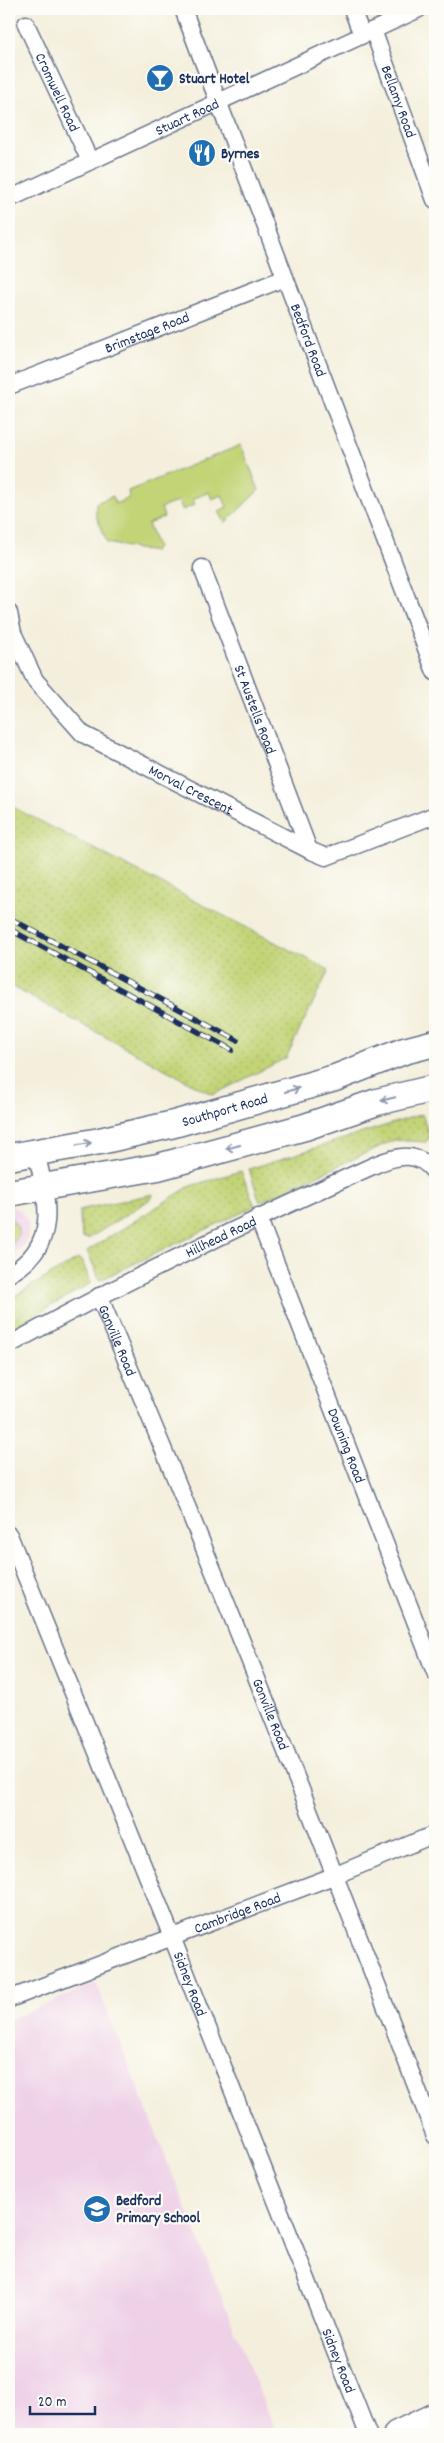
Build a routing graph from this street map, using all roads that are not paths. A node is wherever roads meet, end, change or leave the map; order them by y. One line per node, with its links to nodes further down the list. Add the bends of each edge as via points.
1 (182, 9): 6 (street, Bedford Road)
2 (352, 9): 5 (street, Bellamy Road)
3 (419, 9): 5 (street, Stuart Road)
4 (26, 24): 7 (street, Cromwell Road)
5 (368, 32): 6 (street, Stuart Road); 9 (street, Bellamy Road)
6 (217, 102): 7 (street, Stuart Road); 10 (street, Bedford Road)
7 (90, 161): 8 (street, Stuart Road)
8 (9, 199)
9 (435, 200)
10 (285, 278): 11 (street, Brimstage Road); 14 (street, Bedford Road)
11 (9, 386)
12 (202, 568): 16 (street, St Austells Road)
13 (9, 613): 16 (street, Morval Crescent, via 13,633 35,680 83,734)
14 (435, 672)
15 (435, 815): 16 (street, Morval Crescent, via 326,857)
16 (309, 850)
17 (435, 1043): 19 (main road, Southport Road, one-way to 17, via 174,1124 335,1078 404,1051)
18 (435, 1088): 22 (main road, one-way to 22, via 158,1166)
19 (36, 1153): 20 (main road, Southport Road); 22 (street)
20 (9, 1157)
21 (435, 1173): 24 (street, Hillhead Road, via 421,1160 396,1156)
22 (45, 1187): 23 (main road); 25 (street, via 47,1222 44,1237 30,1258)
23 (9, 1193)
24 (258, 1217): 26 (street, Hillhead Road); 29 (street, Downing Road)
25 (9, 1274)
26 (99, 1296): 27 (street, Hillhead Road); 31 (street, Gonville Road, via 191,1513)
27 (9, 1345)
28 (9, 1535): 32 (street, Sidney Road)
29 (435, 1672)
30 (435, 1834): 31 (street, Cambridge Road)
31 (336, 1875): 32 (street, Cambridge Road); 34 (street, Gonville Road)
32 (172, 1937): 33 (street, Cambridge Road); 36 (street, Sidney Road)
33 (9, 1999)
34 (435, 2136)
35 (435, 2416): 37 (main road)
36 (368, 2434)
37 (397, 2434)

